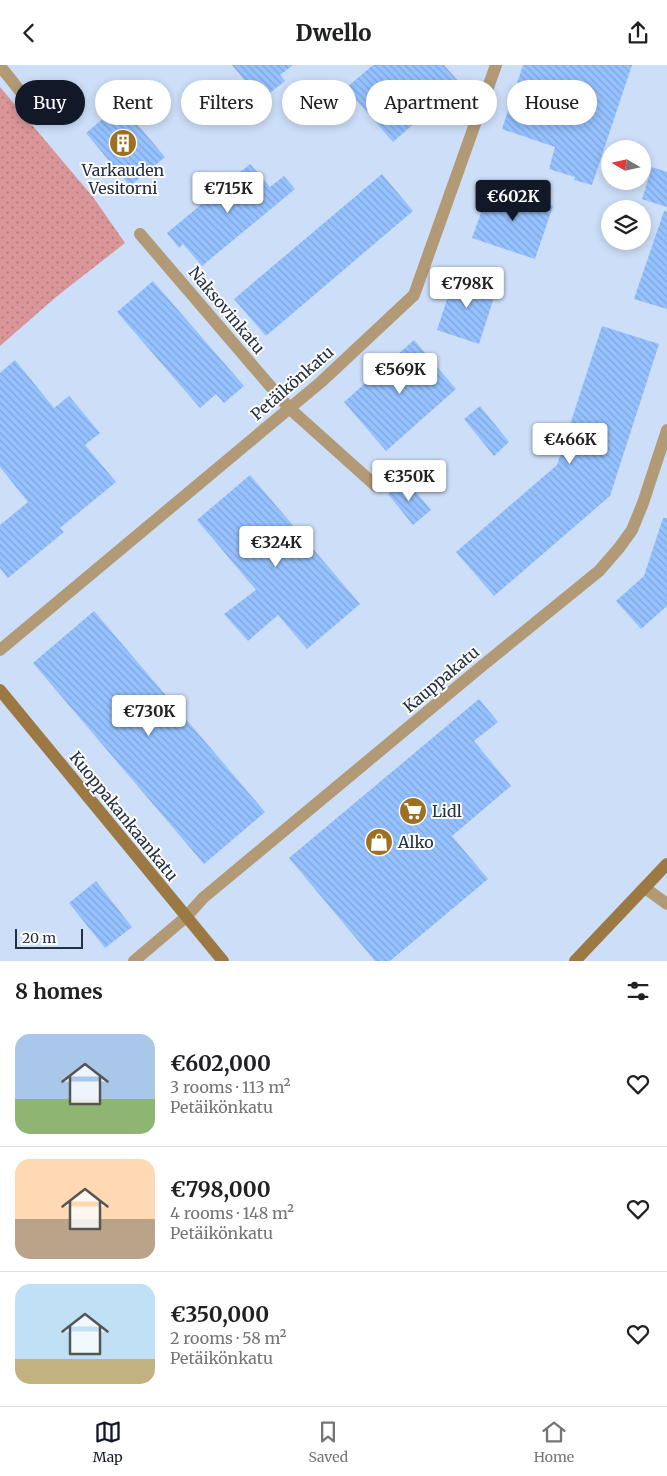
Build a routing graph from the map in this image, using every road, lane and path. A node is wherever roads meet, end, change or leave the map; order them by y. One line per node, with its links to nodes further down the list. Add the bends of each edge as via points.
1 (496, 65): 5 (street, Petäikönkatu, via 414,295)
2 (0, 67): 3 (street)
3 (15, 85)
4 (140, 234): 5 (street, Naksovinkatu)
5 (289, 408): 7 (street, Naksovinkatu); 8 (street, Petäikönkatu)
6 (667, 429): 13 (street, Kauppakatu, via 632,530 599,571 203,898)
7 (376, 486)
8 (0, 649)
9 (0, 690): 13 (main road, Kuoppakankaankatu)
10 (667, 864): 11 (main road)
11 (645, 888): 12 (street); 16 (main road)
12 (667, 904)
13 (186, 917): 14 (street, Kauppakatu); 15 (main road, Kuoppakankaankatu)
14 (134, 961)
15 (223, 961)
16 (574, 961)

